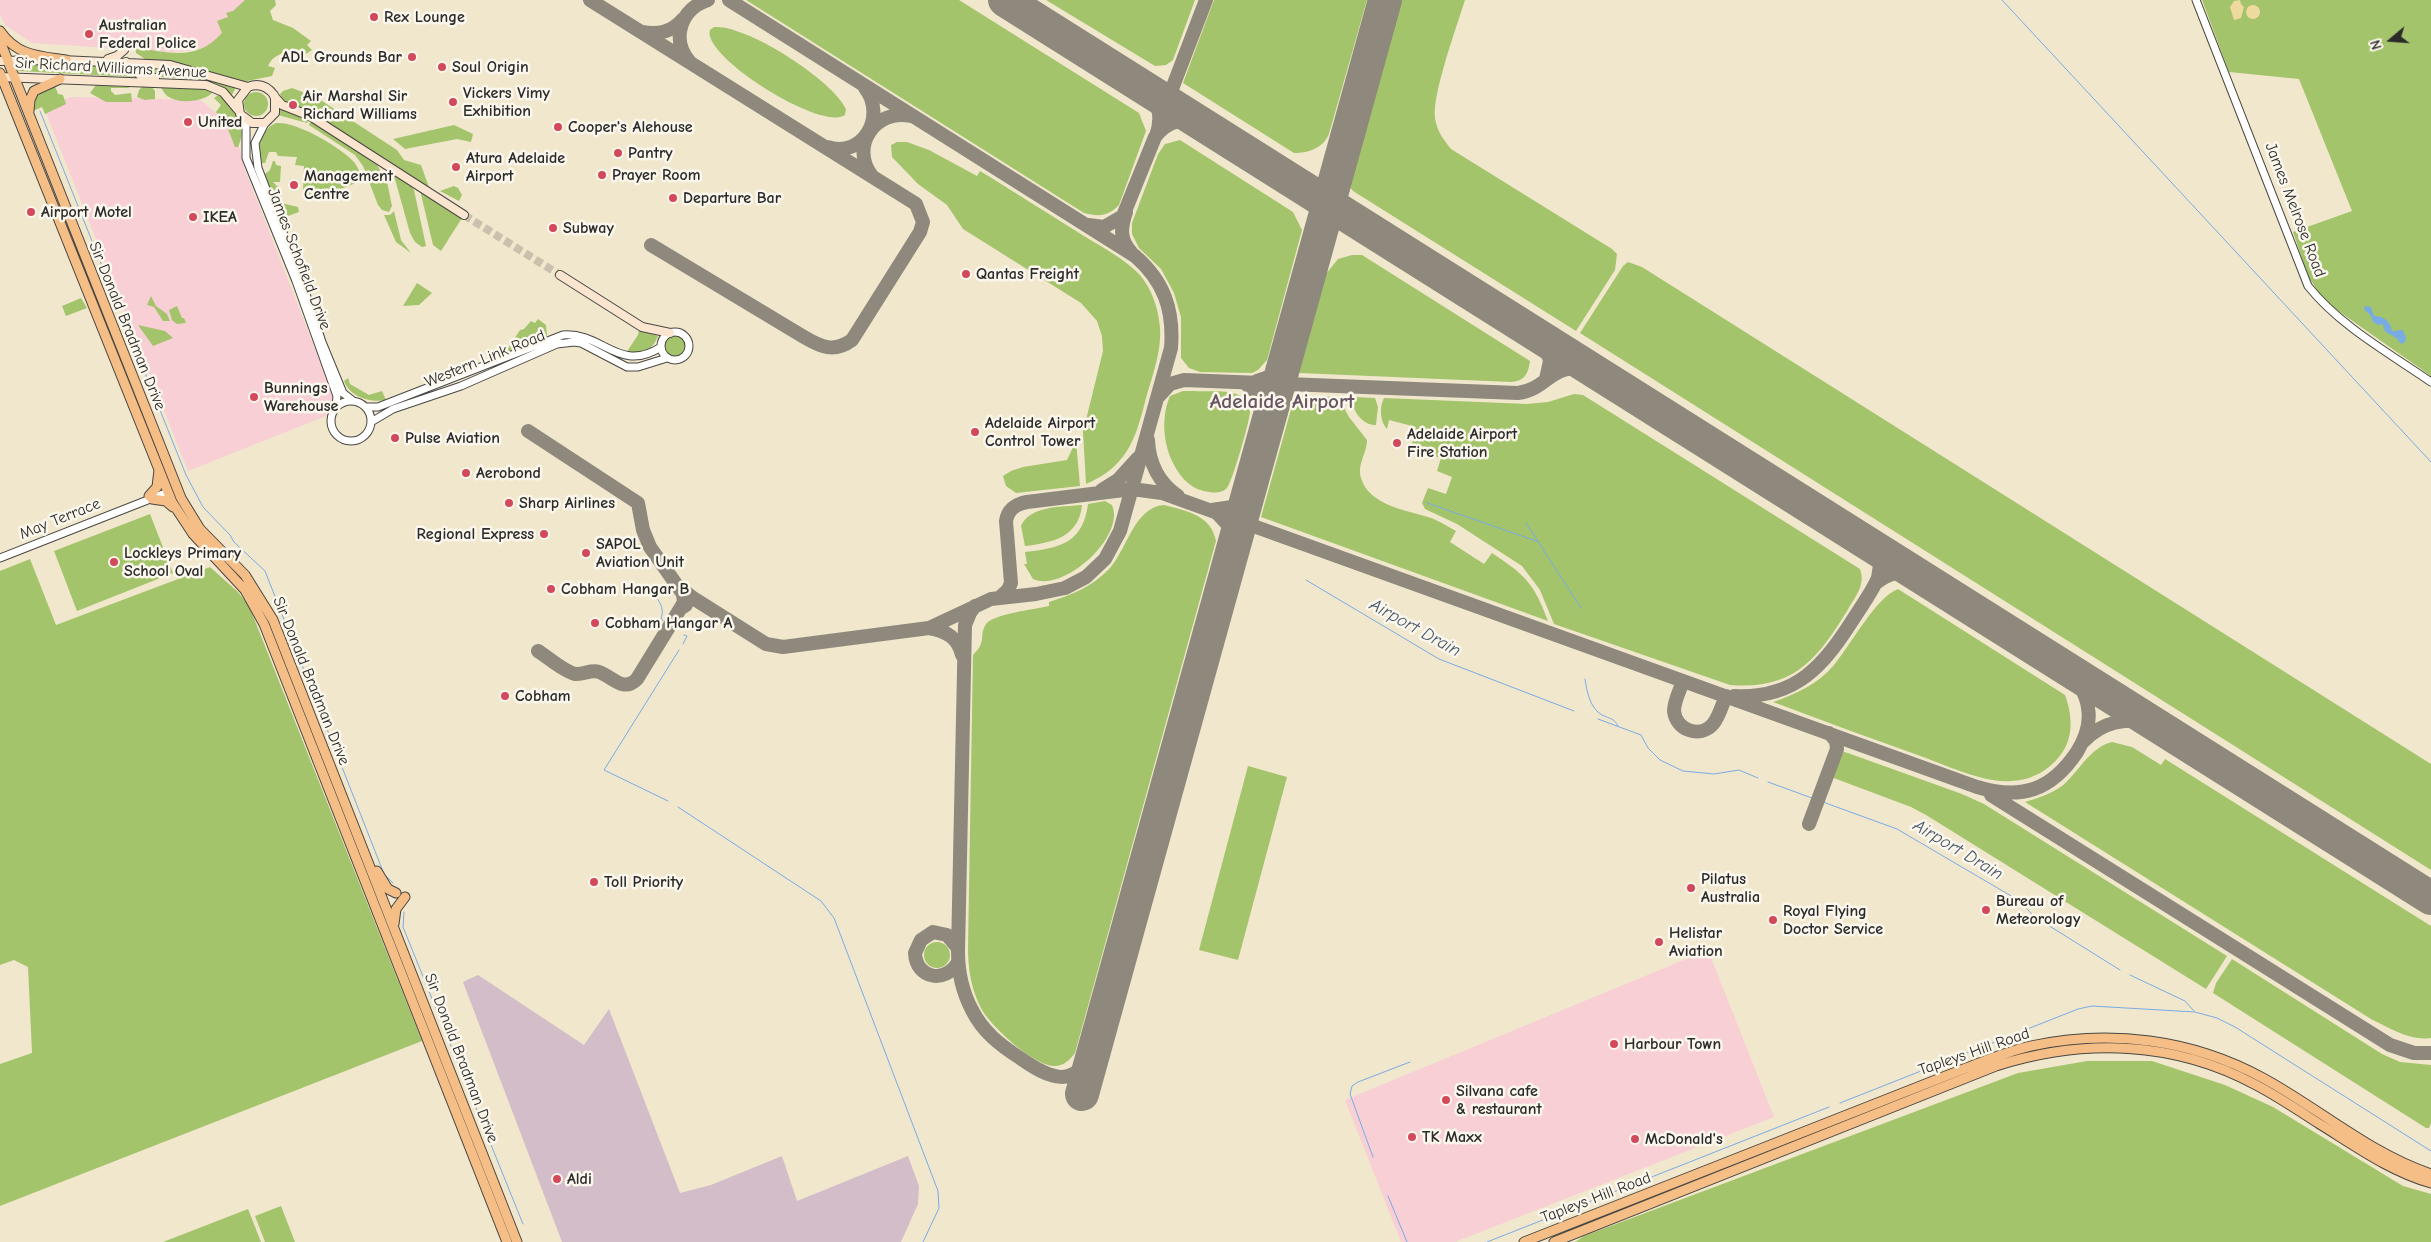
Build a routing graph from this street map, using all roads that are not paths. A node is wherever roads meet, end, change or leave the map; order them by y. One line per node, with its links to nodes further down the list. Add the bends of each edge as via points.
1 (2196, 0): 28 (street, James Melrose Road, via 2308,286 2352,327)
2 (0, 31): 5 (main road, via 9,44 23,52)
3 (0, 41): 6 (main road, Sir Donald Bradman Drive)
4 (124, 50): 7 (main road, via 114,58)
5 (66, 60): 6 (main road, Sir Richard Williams Avenue); 7 (main road, Sir Richard Williams Avenue)
6 (4, 61): 10 (main road, Sir Donald Bradman Drive)
7 (98, 61): 8 (main road, Sir Richard Williams Avenue)
8 (126, 62): 12 (main road, via 134,72 146,78); 13 (main road, Sir Richard Williams Avenue, via 177,67)
9 (1, 76): 10 (main road, Sir Richard Williams Avenue); 20 (main road, Sir Donald Bradman Drive)
10 (14, 77): 11 (main road, Sir Richard Williams Avenue); 17 (main road, Sir Donald Bradman Drive)
11 (60, 79): 12 (main road, Sir Richard Williams Avenue); 17 (main road, via 34,91)
12 (187, 82): 16 (main road, Sir Richard Williams Avenue, via 219,89)
13 (248, 87): 15 (main road, via 261,86); 16 (main road, via 240,95)
14 (0, 88): 20 (main road)
15 (274, 96): 19 (main road, via 275,113); 21 (main road, via 282,105 310,116)
16 (238, 110): 18 (main road)
17 (28, 114): 22 (main road, Sir Donald Bradman Drive)
18 (246, 120): 19 (main road); 30 (street, James Schofield Drive, via 246,158 296,281 337,396)
19 (265, 123): 29 (street, James Schofield Drive, via 255,143 258,168 322,342 343,393)
20 (21, 126): 24 (main road, Sir Donald Bradman Drive)
21 (464, 215)
22 (77, 238): 24 (main road, via 90,284); 34 (main road, Sir Donald Bradman Drive)
23 (560, 276): 25 (main road, via 642,327)
24 (88, 291): 33 (main road, Sir Donald Bradman Drive)
25 (670, 333): 26 (street, via 663,339); 27 (street, via 683,335 689,346 681,359)
26 (661, 347): 27 (street); 31 (street, Western Link Road, via 646,356 627,356 586,337 563,335 378,407)
27 (667, 358): 32 (street, Western Link Road, via 627,367 590,346 574,342 557,344 461,386 393,410)
28 (2431, 382)
29 (352, 400): 30 (street); 31 (street)
30 (336, 406): 32 (street, via 330,423 343,439 360,439 368,432)
31 (366, 407): 32 (street)
32 (371, 422)
33 (159, 468): 35 (main road, Sir Donald Bradman Drive); 36 (main road, via 157,487)
34 (170, 470): 35 (main road); 37 (main road, Sir Donald Bradman Drive)
35 (168, 492): 36 (street, May Terrace); 37 (main road); 38 (main road, Sir Donald Bradman Drive)
36 (151, 498): 38 (main road, via 166,501); 39 (street, May Terrace)
37 (180, 498): 40 (main road, Sir Donald Bradman Drive, via 200,529 245,575 267,608)
38 (178, 513): 45 (main road, Sir Donald Bradman Drive, via 245,590 264,624)
39 (0, 558)
40 (360, 841): 41 (main road, via 369,850 380,878); 43 (main road, Sir Donald Bradman Drive)
41 (396, 893)
42 (405, 897): 43 (main road, via 396,909)
43 (394, 927): 44 (main road, Sir Donald Bradman Drive)
44 (470, 1124): 45 (main road); 46 (main road, Sir Donald Bradman Drive)
45 (464, 1135): 46 (main road); 49 (main road, Sir Donald Bradman Drive)
46 (477, 1144): 50 (main road, Sir Donald Bradman Drive)
47 (2431, 1174): 51 (main road, Tapleys Hill Road, via 2392,1158 2263,1078 2225,1061 2146,1040 2085,1038 2029,1047 1973,1065)
48 (2431, 1183): 52 (main road, Tapleys Hill Road, via 2384,1164 2256,1085 2224,1070 2184,1056 2150,1050 2085,1048 2048,1052 1996,1066)
49 (507, 1242)
50 (517, 1242)
51 (1524, 1242)
52 (1554, 1242)

